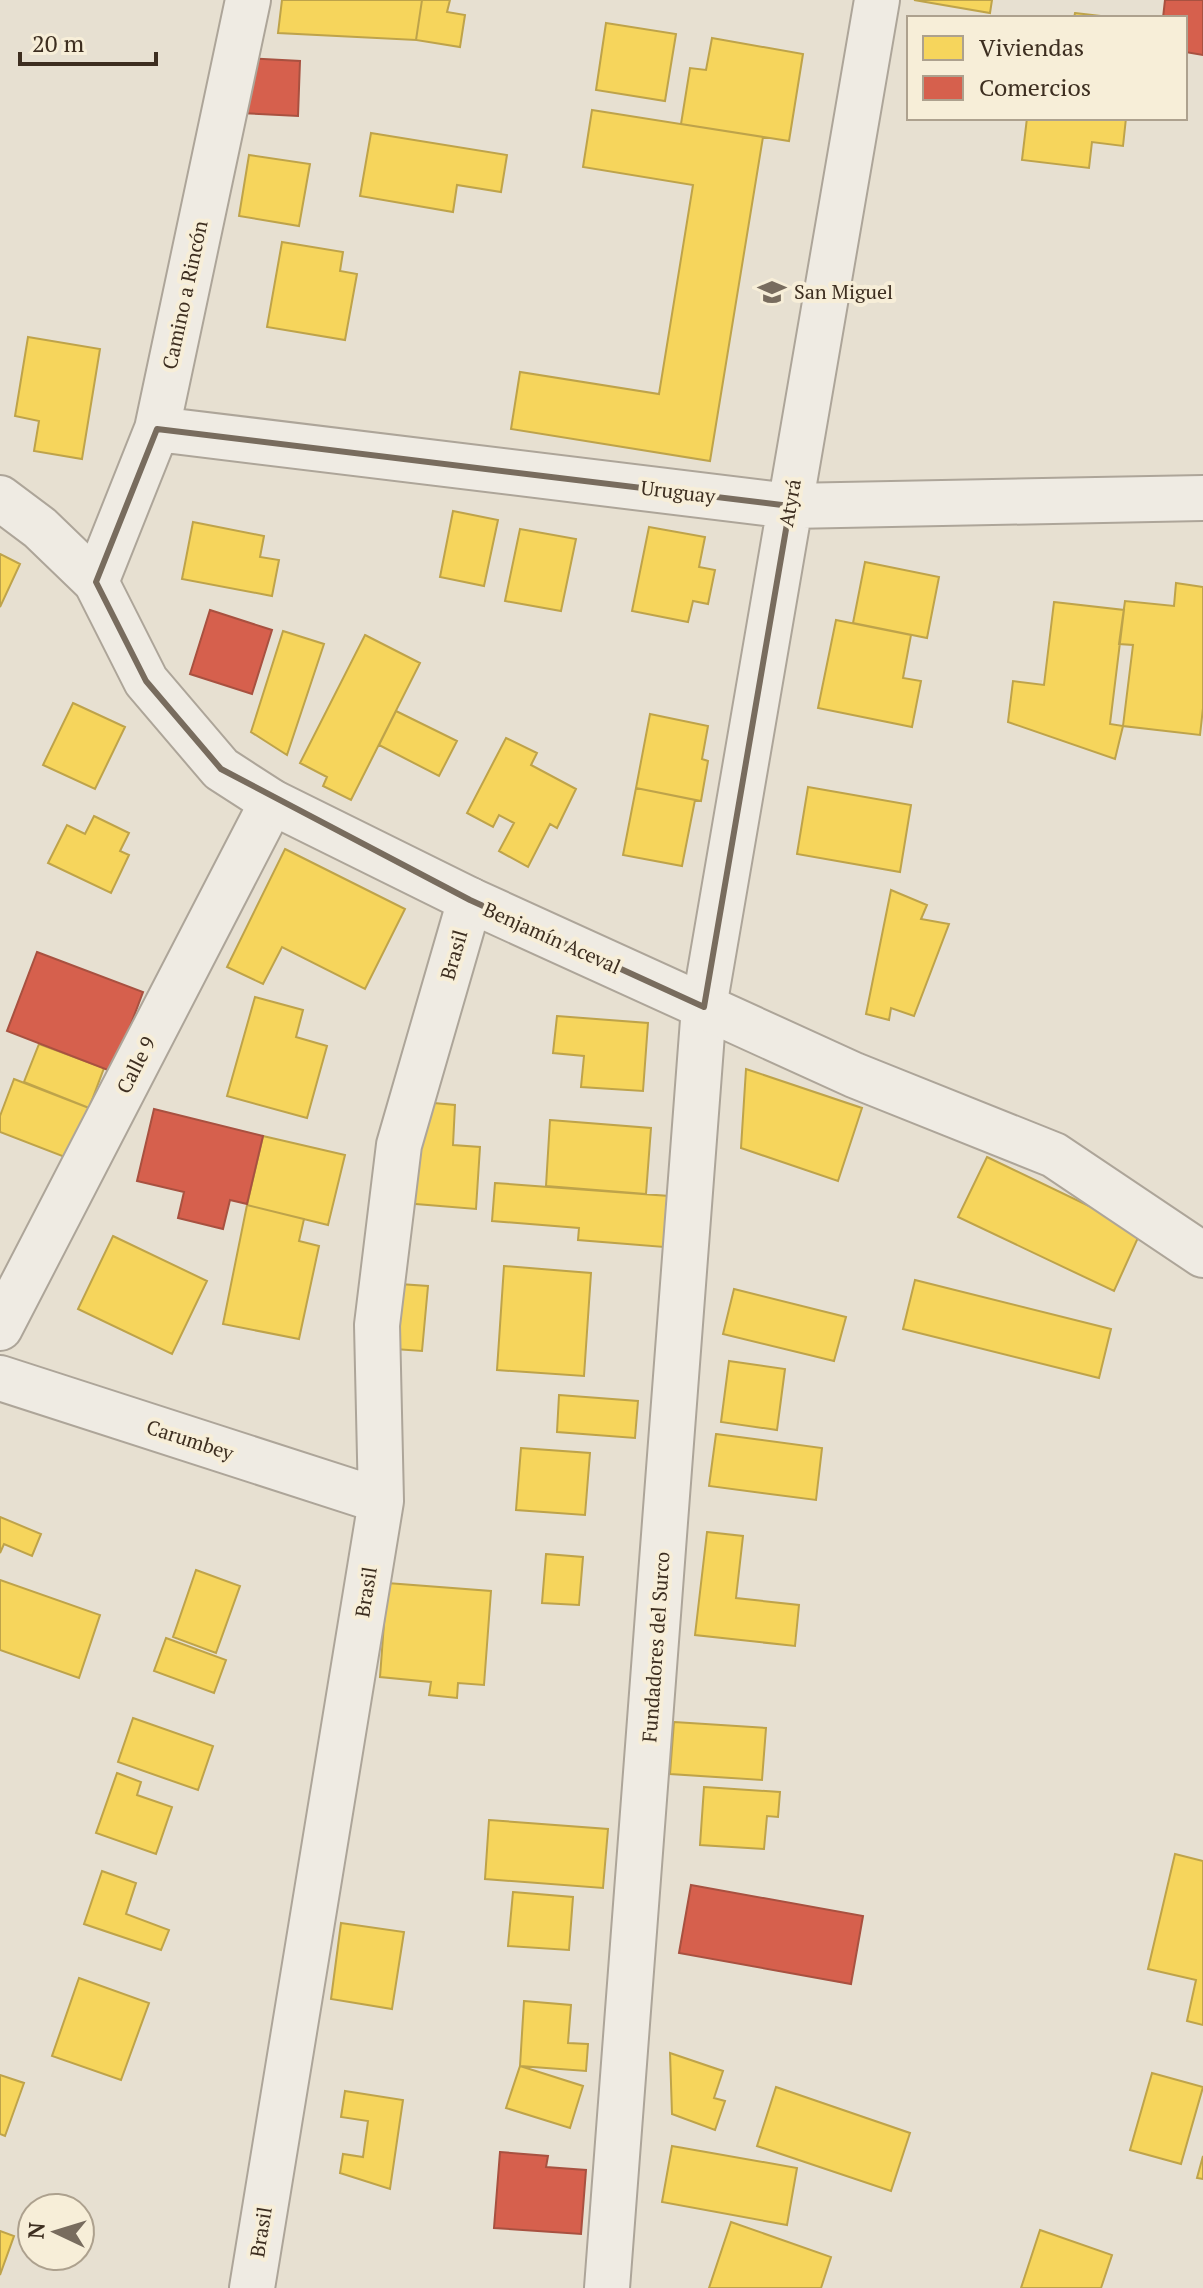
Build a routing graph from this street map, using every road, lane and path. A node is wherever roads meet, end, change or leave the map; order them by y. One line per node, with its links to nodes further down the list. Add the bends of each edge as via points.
1 (248, 0): 3 (street, Camino a Rincón)
2 (877, 0): 6 (street, Atyrá)
3 (157, 429): 6 (street, Uruguay); 7 (street, Camino a Rincón)
4 (0, 498): 7 (street, Benjamín Aceval)
5 (1203, 498): 6 (street, Uruguay)
6 (790, 506): 10 (street, Atyrá)
7 (96, 582): 8 (street, Benjamín Aceval, via 146,681 221,769)
8 (272, 802): 9 (street, Benjamín Aceval); 12 (street, Calle 9)
9 (470, 900): 10 (street, Benjamín Aceval); 14 (street, Brasil, via 399,1145 377,1325)
10 (704, 1007): 11 (street, Benjamín Aceval, via 854,1075 1054,1155); 16 (street, Fundadores del Surco)
11 (1203, 1255)
12 (0, 1328)
13 (0, 1378): 14 (street, Carumbey)
14 (381, 1501): 15 (street, Brasil)
15 (252, 2288)
16 (607, 2288)

